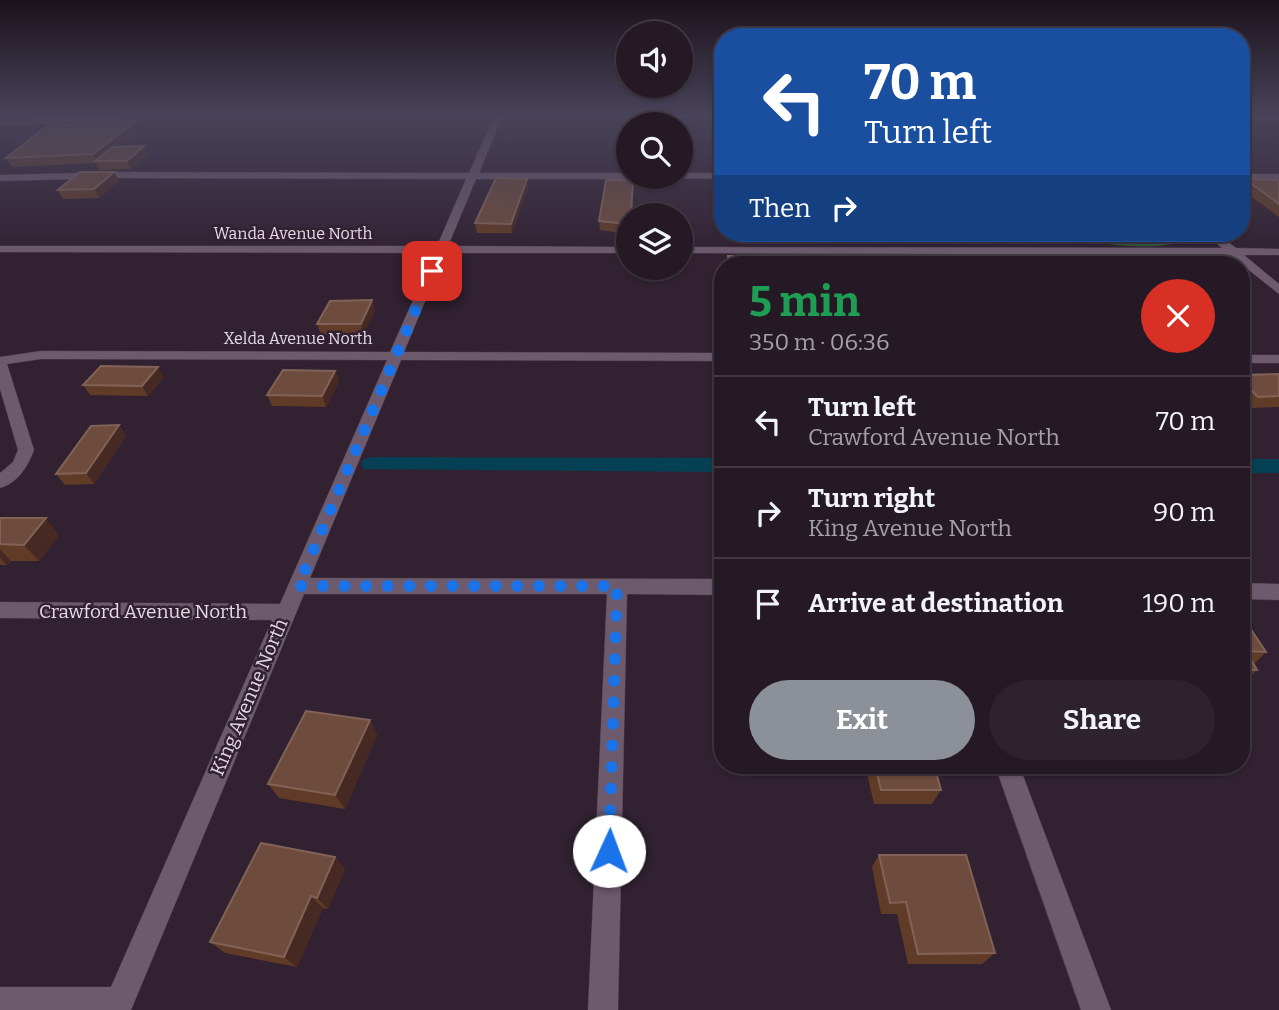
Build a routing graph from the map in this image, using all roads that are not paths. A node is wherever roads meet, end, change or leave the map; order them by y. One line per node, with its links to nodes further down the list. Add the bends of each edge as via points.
1 (479, 161): 2 (street, King Avenue North)
2 (472, 176): 3 (street); 8 (street, via 115,174); 11 (street, King Avenue North)
3 (616, 176)
4 (693, 176): 5 (street)
5 (714, 176)
6 (1250, 177): 7 (street)
7 (1279, 177)
8 (0, 178)
9 (1220, 242): 14 (street)
10 (0, 249): 11 (street, Wanda Avenue North)
11 (441, 250): 12 (street, Wanda Avenue North); 19 (street, King Avenue North)
12 (616, 250)
13 (693, 250): 14 (street)
14 (1232, 252): 15 (street); 16 (street)
15 (1279, 252)
16 (1237, 256)
17 (1250, 267): 18 (street)
18 (1279, 290)
19 (396, 356): 20 (street, Xelda Avenue North); 23 (street, Xelda Avenue North, via 41,355); 25 (street, King Avenue North)
20 (714, 357)
21 (1250, 359): 22 (street)
22 (1279, 359)
23 (0, 363): 24 (street, via 26,450 20,465)
24 (0, 482)
25 (298, 586): 26 (street); 31 (street, King Avenue North)
26 (617, 586): 27 (street); 35 (street)
27 (714, 587)
28 (1250, 593): 29 (street)
29 (1275, 597)
30 (0, 610): 31 (street, Crawford Avenue North)
31 (286, 612): 34 (street, King Avenue North)
32 (1010, 774): 36 (street)
33 (0, 1002): 34 (street)
34 (118, 1006)
35 (603, 1010)
36 (1096, 1010)

